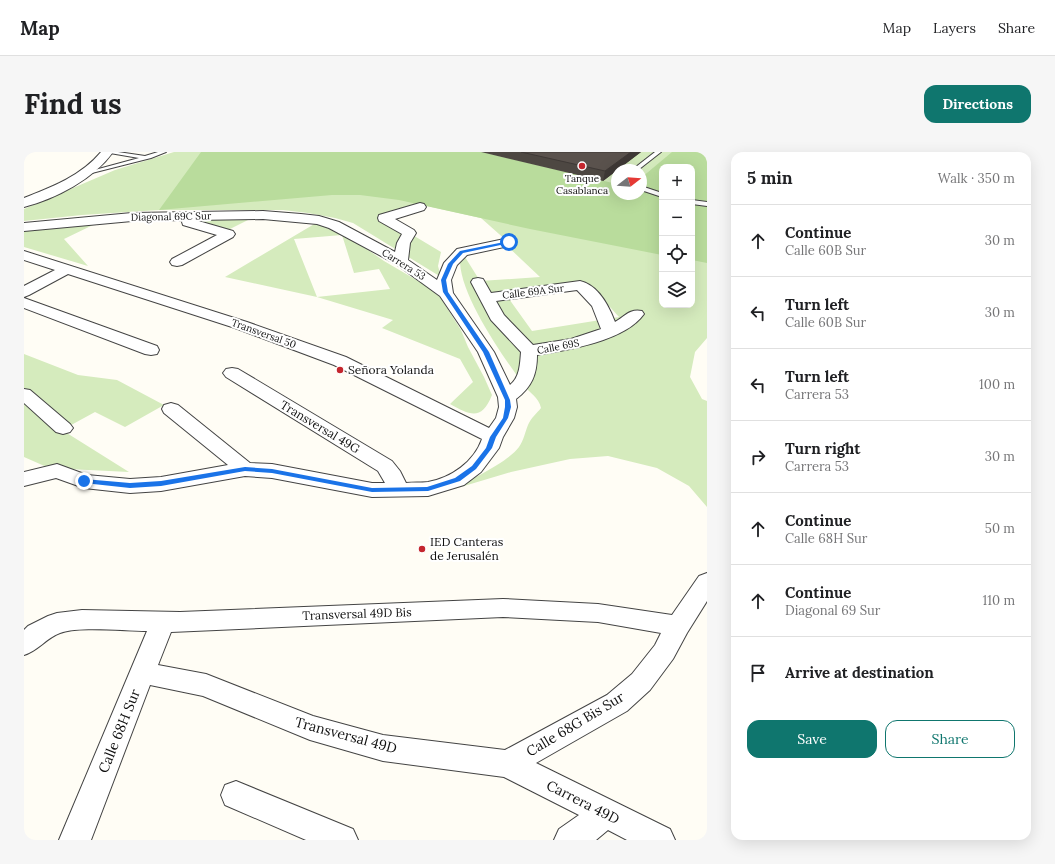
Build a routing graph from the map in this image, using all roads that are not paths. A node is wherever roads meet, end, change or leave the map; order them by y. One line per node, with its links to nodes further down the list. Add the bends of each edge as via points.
1 (107, 152): 4 (lane); 6 (street, via 96,166)
2 (163, 152): 4 (lane)
3 (658, 152): 5 (lane)
4 (149, 157): 6 (lane)
5 (643, 164)
6 (82, 175): 10 (street)
7 (647, 190): 8 (lane)
8 (659, 194)
9 (695, 202): 11 (lane)
10 (24, 203)
11 (707, 204)
12 (420, 206): 18 (street, via 384,218 409,233 402,245)
13 (166, 216): 14 (street, Diagonal 69C Sur, via 263,215); 15 (street, Diagonal 69C Sur); 19 (street, via 228,234)
14 (319, 220): 18 (street, Carrera 53, via 334,225)
15 (24, 227)
16 (509, 242): 23 (street, via 462,252 451,264 444,280)
17 (24, 255): 20 (street, Transversal 50)
18 (401, 261): 23 (street, Carrera 53)
19 (177, 262)
20 (67, 269): 22 (street); 35 (street, Transversal 50, via 241,325 340,361)
21 (478, 282): 24 (street)
22 (24, 292)
23 (445, 292): 32 (street, Carrera 53, via 486,352)
24 (486, 298): 27 (street, Calle 69A Sur, via 580,285 605,314); 29 (street, via 497,317)
25 (24, 303): 28 (street)
26 (636, 314): 27 (street, Calle 69S, via 627,323)
27 (610, 332): 29 (street, Calle 69S, via 576,343)
28 (151, 350)
29 (529, 351): 32 (street, Calle 69S, via 528,375 522,387)
30 (232, 373): 38 (street, Transversal 49G, via 384,466 393,476)
31 (24, 394): 34 (street)
32 (507, 397): 35 (street, Carrera 53, via 506,418)
33 (171, 409): 36 (street)
34 (63, 428)
35 (493, 437): 38 (street, via 489,448 474,468 457,480 428,489)
36 (245, 469): 37 (street, via 161,484 130,486 84,481 57,471); 38 (street, via 272,471 372,490)
37 (24, 480)
38 (398, 490)
39 (707, 582): 41 (street, Calle 68G Bis Sur)
40 (163, 621): 41 (street, Transversal 49D Bis, via 503,608 598,613); 42 (street, Transversal 49D Bis, via 82,620 57,623); 43 (street, Calle 68H Sur)
41 (678, 626): 44 (street, Calle 68G Bis Sur, via 664,652 641,682 617,703)
42 (31, 639)
43 (143, 673): 44 (street, Transversal 49D, via 206,685 310,728 383,748); 47 (street, Calle 68H Sur)
44 (508, 764): 46 (street, Carrera 49D)
45 (236, 795): 48 (street)
46 (606, 814): 49 (street); 50 (street, Carrera 49D)
47 (75, 840)
48 (342, 840)
49 (570, 840)
50 (659, 840)

